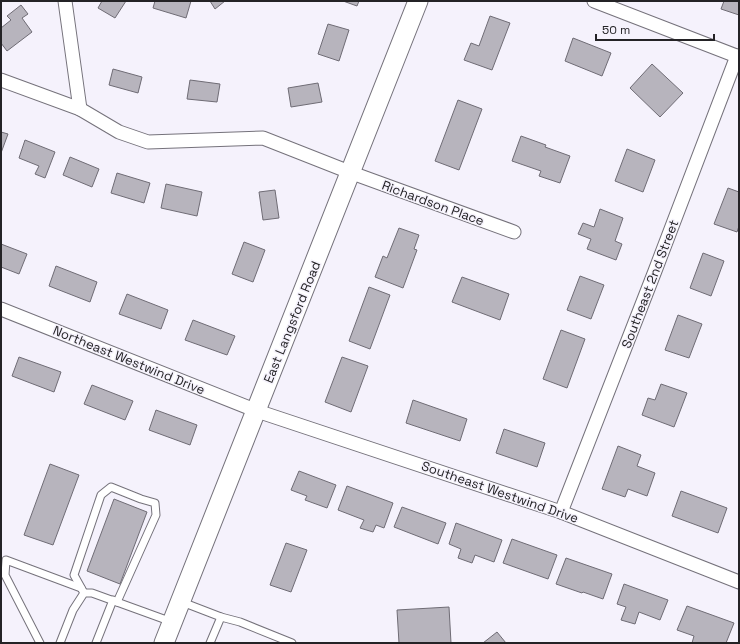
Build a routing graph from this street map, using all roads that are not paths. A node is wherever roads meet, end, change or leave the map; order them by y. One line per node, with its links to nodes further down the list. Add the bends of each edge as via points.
1 (65, 1): 6 (street)
2 (418, 1): 7 (street, East Langsford Road)
3 (594, 1): 4 (street)
4 (738, 56): 11 (street, Southeast 2nd Street)
5 (1, 80): 6 (street, Richardson Place)
6 (80, 109): 7 (street, Richardson Place, via 119,132 148,142 263,138)
7 (352, 173): 8 (street, Richardson Place); 10 (street, East Langsford Road)
8 (514, 232)
9 (1, 309): 10 (street, Northeast Westwind Drive)
10 (257, 411): 11 (street, Southeast Westwind Drive); 15 (street, East Langsford Road)
11 (561, 512): 12 (street, Southeast Westwind Drive)
12 (739, 582)
13 (83, 590): 14 (lane); 14 (lane, via 74,575 101,495 111,487 155,503 156,515); 18 (lane, via 6,560 5,575); 19 (lane)
14 (115, 601): 17 (lane); 20 (lane)
15 (182, 602): 16 (lane); 17 (street, East Langsford Road)
16 (221, 617): 22 (lane); 23 (lane)
17 (172, 622): 21 (street, East Langsford Road)
18 (40, 643)
19 (60, 643)
20 (96, 643)
21 (164, 643)
22 (210, 643)
23 (292, 643)

